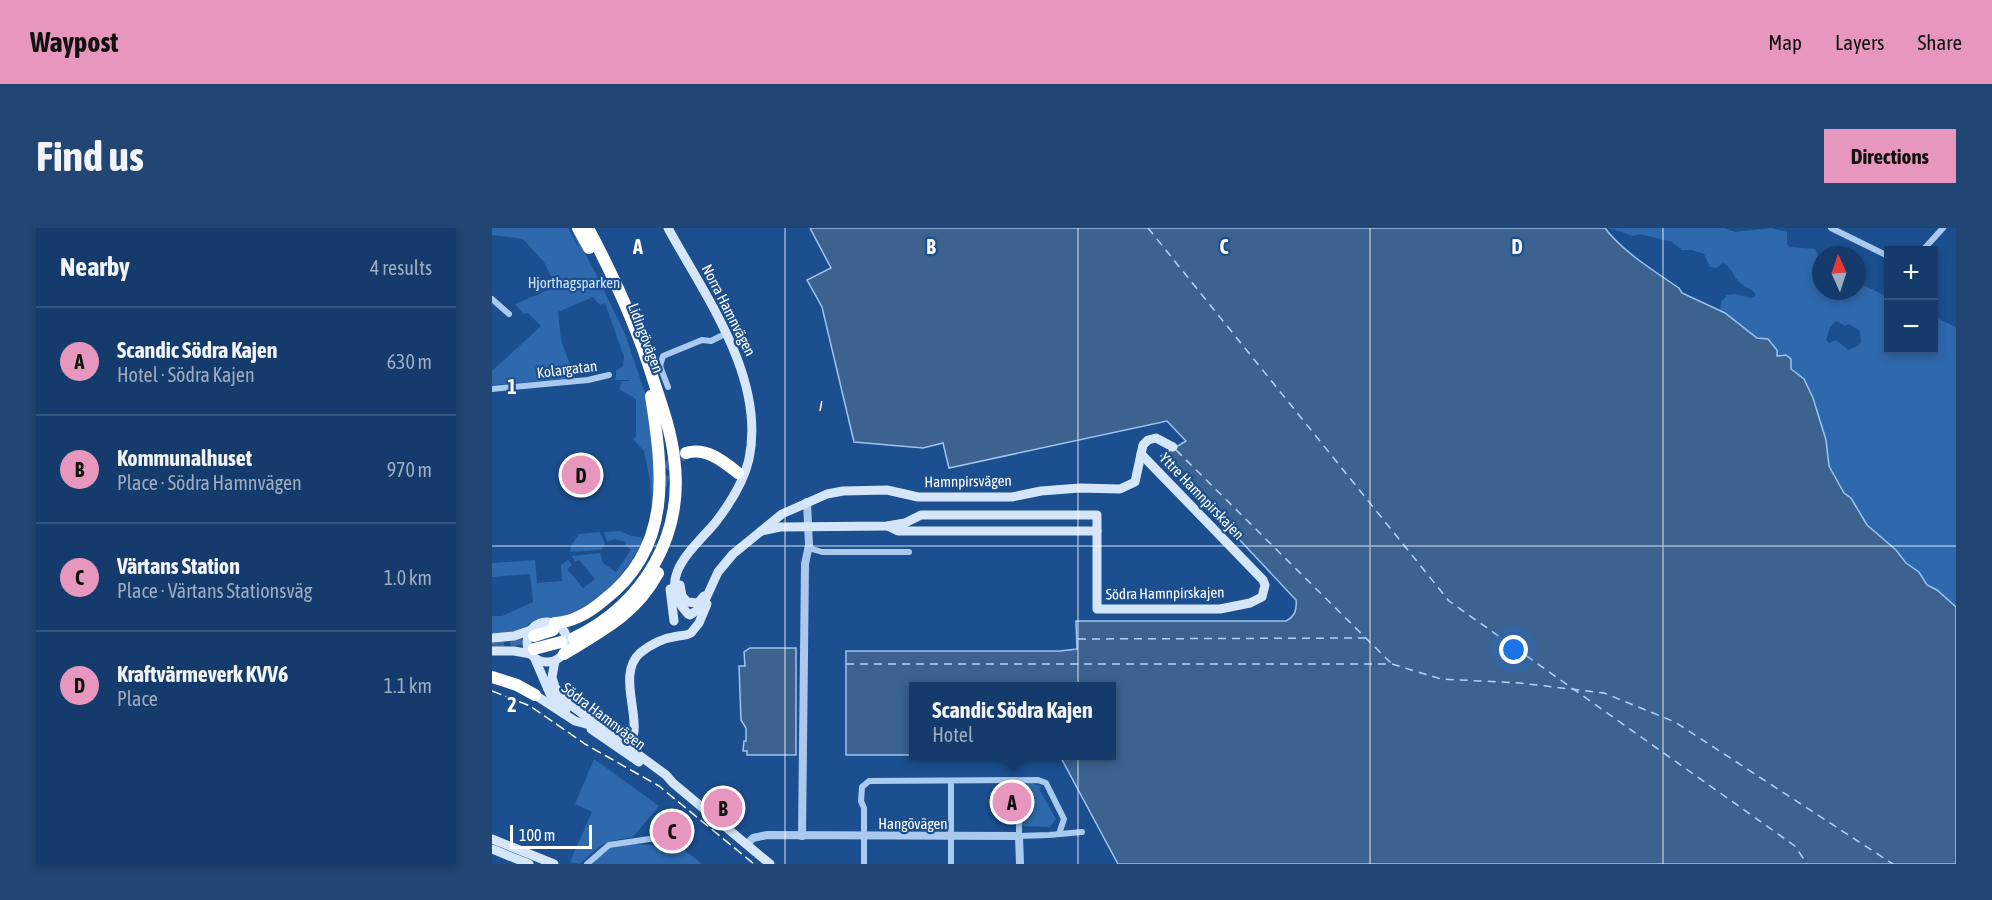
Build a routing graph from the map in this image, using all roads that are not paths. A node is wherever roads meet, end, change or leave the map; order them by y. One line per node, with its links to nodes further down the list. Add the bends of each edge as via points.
1 (578, 228): 13 (highway, Lidingövägen)
2 (588, 228): 13 (highway, Lidingövägen, via 636,331)
3 (668, 228): 10 (main road, Norra Hamnvägen)
4 (1831, 228): 7 (street)
5 (1943, 228): 6 (street)
6 (1927, 246)
7 (1884, 254)
8 (492, 299): 9 (street)
9 (509, 314)
10 (727, 333): 13 (street, via 663,356); 18 (main road, Norra Hamnvägen, via 744,376 750,411)
11 (609, 375): 12 (street, Kolargatan)
12 (492, 389)
13 (659, 393): 17 (highway); 35 (highway, via 669,472 663,526 648,560 629,588 607,609)
14 (1173, 447): 16 (main road, Yttre Hamnpirskajen, via 1151,438 1143,445)
15 (686, 453): 18 (highway, via 709,453)
16 (1141, 454): 19 (main road, Hamnpirsvägen, via 1135,482 1120,489 1041,491 1012,497 918,497 887,490 843,491); 29 (main road, Yttre Hamnpirskajen, via 1263,580)
17 (676, 474): 35 (highway, via 673,519 654,567 621,607 602,622); 35 (highway, via 680,499 676,529 654,581 636,605 593,638)
18 (740, 474): 26 (main road, Norra Hamnvägen, via 723,510); 31 (main road, Norra Hamnvägen, via 716,514 684,549 676,564 670,593)
19 (807, 502): 20 (main road, Hamnpirsvägen); 22 (street)
20 (796, 507): 22 (street); 23 (main road, Hamnpirsvägen)
21 (887, 526): 22 (main road); 24 (main road, via 898,531); 24 (main road, via 921,515 1097,515)
22 (807, 528): 23 (main road); 25 (street)
23 (761, 531): 28 (main road, Hamnpirsvägen, via 732,554)
24 (1097, 531): 29 (main road, Södra Hamnpirskajen, via 1097,609 1220,609 1250,603)
25 (809, 544): 27 (street, via 822,552); 47 (street)
26 (691, 550): 28 (main road, Norra Hamnvägen, via 680,580 685,600 698,603); 30 (main road, Norra Hamnvägen, via 681,562 675,587 679,604)
27 (909, 552)
28 (714, 582): 30 (main road, Hamnpirsvägen, via 702,607); 32 (main road, Hamnpirsvägen)
29 (1265, 593)
30 (689, 615): 31 (main road, via 680,615); 32 (main road, via 694,621)
31 (673, 622): 33 (main road, via 674,630); 36 (main road)
32 (693, 631): 33 (main road)
33 (681, 635): 36 (main road)
34 (492, 638): 37 (main road, via 514,636)
35 (561, 639): 37 (highway); 37 (main road, via 544,662); 37 (main road, via 540,623); 42 (main road, Södra Hamnvägen, via 552,676 560,695)
36 (658, 641): 42 (main road, via 630,667 633,739)
37 (533, 645): 38 (main road, via 514,651); 41 (main road, Södra Hamnvägen, via 550,694)
38 (492, 651)
39 (492, 677): 40 (highway)
40 (535, 695): 41 (main road)
41 (586, 724): 42 (main road, Södra Hamnvägen)
42 (624, 747): 52 (main road, Södra Hamnvägen, via 666,775)
43 (951, 781): 44 (street); 48 (street); 50 (street, via 869,781 862,787)
44 (1019, 781): 46 (street, via 1046,783 1064,819); 49 (street)
45 (1082, 832): 46 (street, Hangövägen)
46 (1059, 834): 49 (street, Hangövägen)
47 (802, 836): 50 (street, Hangövägen); 52 (street, Hangövägen, via 758,836)
48 (951, 836): 49 (street, Hangövägen); 50 (street, Hangövägen); 59 (street)
49 (1019, 836): 60 (street)
50 (864, 837): 58 (street)
51 (656, 838): 56 (street, via 609,845)
52 (747, 844): 57 (main road, Södra Hamnvägen)
53 (493, 847): 54 (main road); 55 (main road)
54 (529, 864)
55 (554, 864)
56 (587, 864)
57 (770, 864)
58 (864, 864)
59 (951, 864)
60 (1020, 864)

